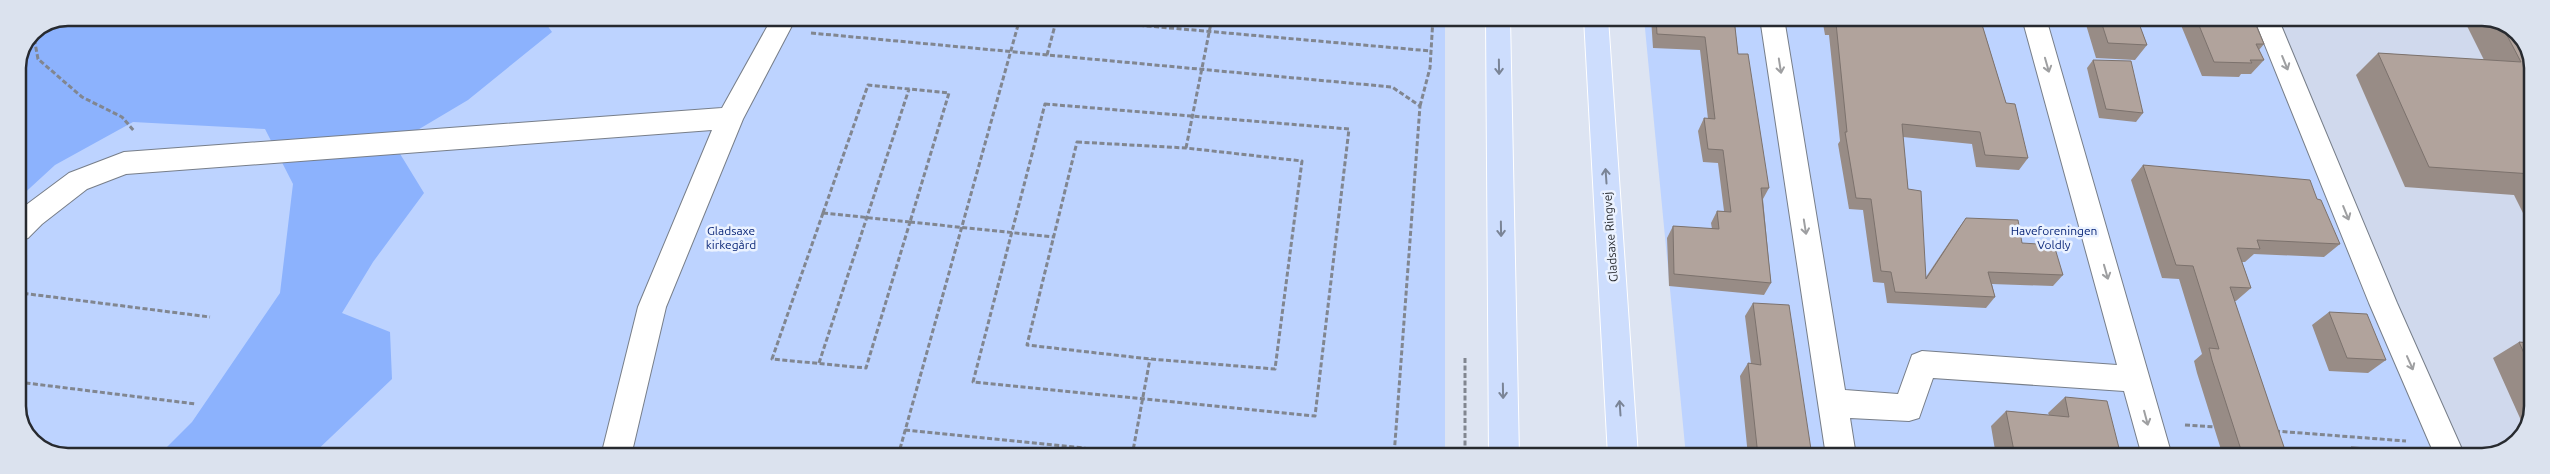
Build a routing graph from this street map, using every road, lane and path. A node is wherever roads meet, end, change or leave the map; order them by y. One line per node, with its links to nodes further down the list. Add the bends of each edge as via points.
1 (780, 26): 22 (lane)
2 (801, 26): 15 (path)
3 (1017, 26): 15 (path)
4 (1055, 26): 17 (path)
5 (1156, 26): 13 (path)
6 (1210, 26): 13 (path)
7 (1433, 27): 16 (path)
8 (1498, 27): 50 (main road, one-way to 50)
9 (1597, 27): 51 (main road, Gladsaxe Ringvej, one-way to 9)
10 (1773, 27): 39 (lane, one-way to 39)
11 (2036, 27): 36 (lane, one-way to 36)
12 (2270, 27): 55 (lane, one-way to 55)
13 (1209, 31): 16 (path); 18 (path)
14 (35, 43): 24 (path, via 38,59 82,97 122,117 134,130)
15 (1010, 51): 17 (path); 29 (path)
16 (1431, 51): 20 (path)
17 (1047, 55): 18 (path)
18 (1202, 69): 20 (path, via 1392,87); 21 (path)
19 (909, 89): 25 (path, via 868,85); 26 (path); 28 (path, via 950,92)
20 (1420, 106): 49 (path)
21 (1193, 114): 23 (path); 30 (path, via 1045,104); 38 (path, via 1349,129 1315,416)
22 (730, 118): 24 (lane); 45 (lane, via 652,306)
23 (1186, 148): 31 (path, via 1078,142); 34 (path, via 1302,161 1275,369)
24 (124, 163): 27 (lane, via 78,182)
25 (823, 213): 26 (path); 35 (path, via 772,359)
26 (867, 218): 28 (path); 35 (path)
27 (26, 222)
28 (910, 222): 29 (path); 35 (path, via 866,368)
29 (961, 228): 30 (path); 43 (path)
30 (1011, 233): 31 (path); 38 (path, via 972,382)
31 (1054, 236): 34 (path, via 1027,345)
32 (26, 294): 33 (path)
33 (210, 317)
34 (1150, 359): 38 (path)
35 (819, 363)
36 (2136, 380): 39 (lane, via 1922,364 1909,408); 41 (lane, one-way to 41)
37 (26, 383): 40 (path)
38 (1143, 400): 48 (path)
39 (1833, 403): 52 (lane)
40 (196, 404)
41 (2147, 422): 42 (path); 53 (lane)
42 (2226, 428)
43 (906, 430): 46 (path); 47 (path)
44 (2266, 431): 54 (path)
45 (618, 447)
46 (901, 447)
47 (1064, 447)
48 (1134, 447)
49 (1395, 448)
50 (1504, 448)
51 (1622, 448)
52 (1840, 448)
53 (2155, 448)
54 (2428, 448)
55 (2446, 448)

